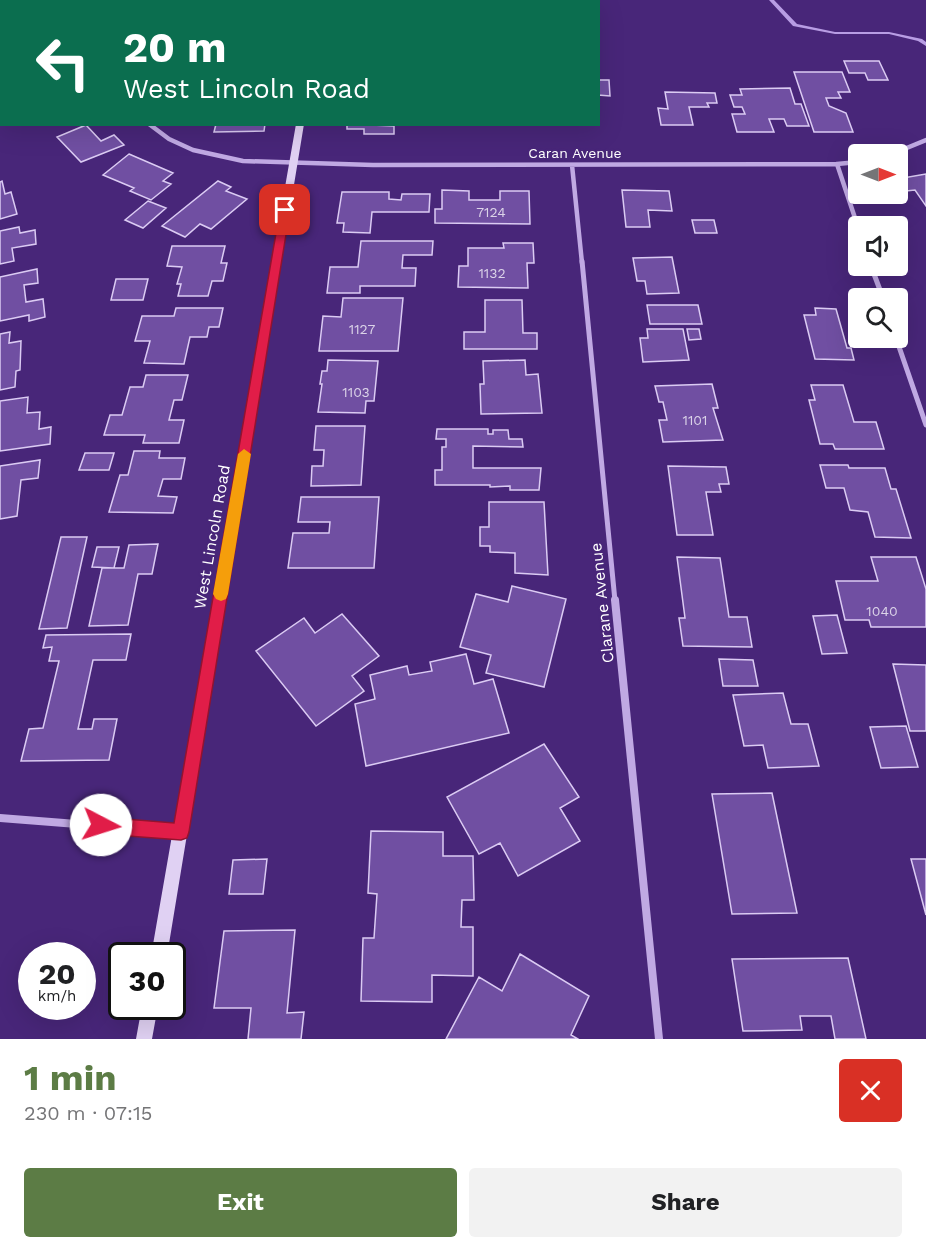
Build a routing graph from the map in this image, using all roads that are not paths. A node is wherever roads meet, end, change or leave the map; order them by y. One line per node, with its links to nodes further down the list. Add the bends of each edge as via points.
1 (152, 126): 6 (street, Caran Avenue, via 167,138 202,153 243,162)
2 (300, 126): 6 (street, West Lincoln Road)
3 (926, 140): 4 (street)
4 (908, 147)
5 (848, 163): 7 (street, Caran Avenue)
6 (293, 164): 8 (street, Caran Avenue); 13 (street, West Lincoln Road)
7 (837, 164): 8 (street, Caran Avenue); 9 (street)
8 (572, 165): 17 (street, Clarane Avenue)
9 (854, 216)
10 (899, 348): 11 (street)
11 (926, 425)
12 (0, 818): 13 (street)
13 (181, 832): 14 (street, West Lincoln Road)
14 (161, 942)
15 (147, 1020): 16 (street)
16 (144, 1039)
17 (658, 1039)

